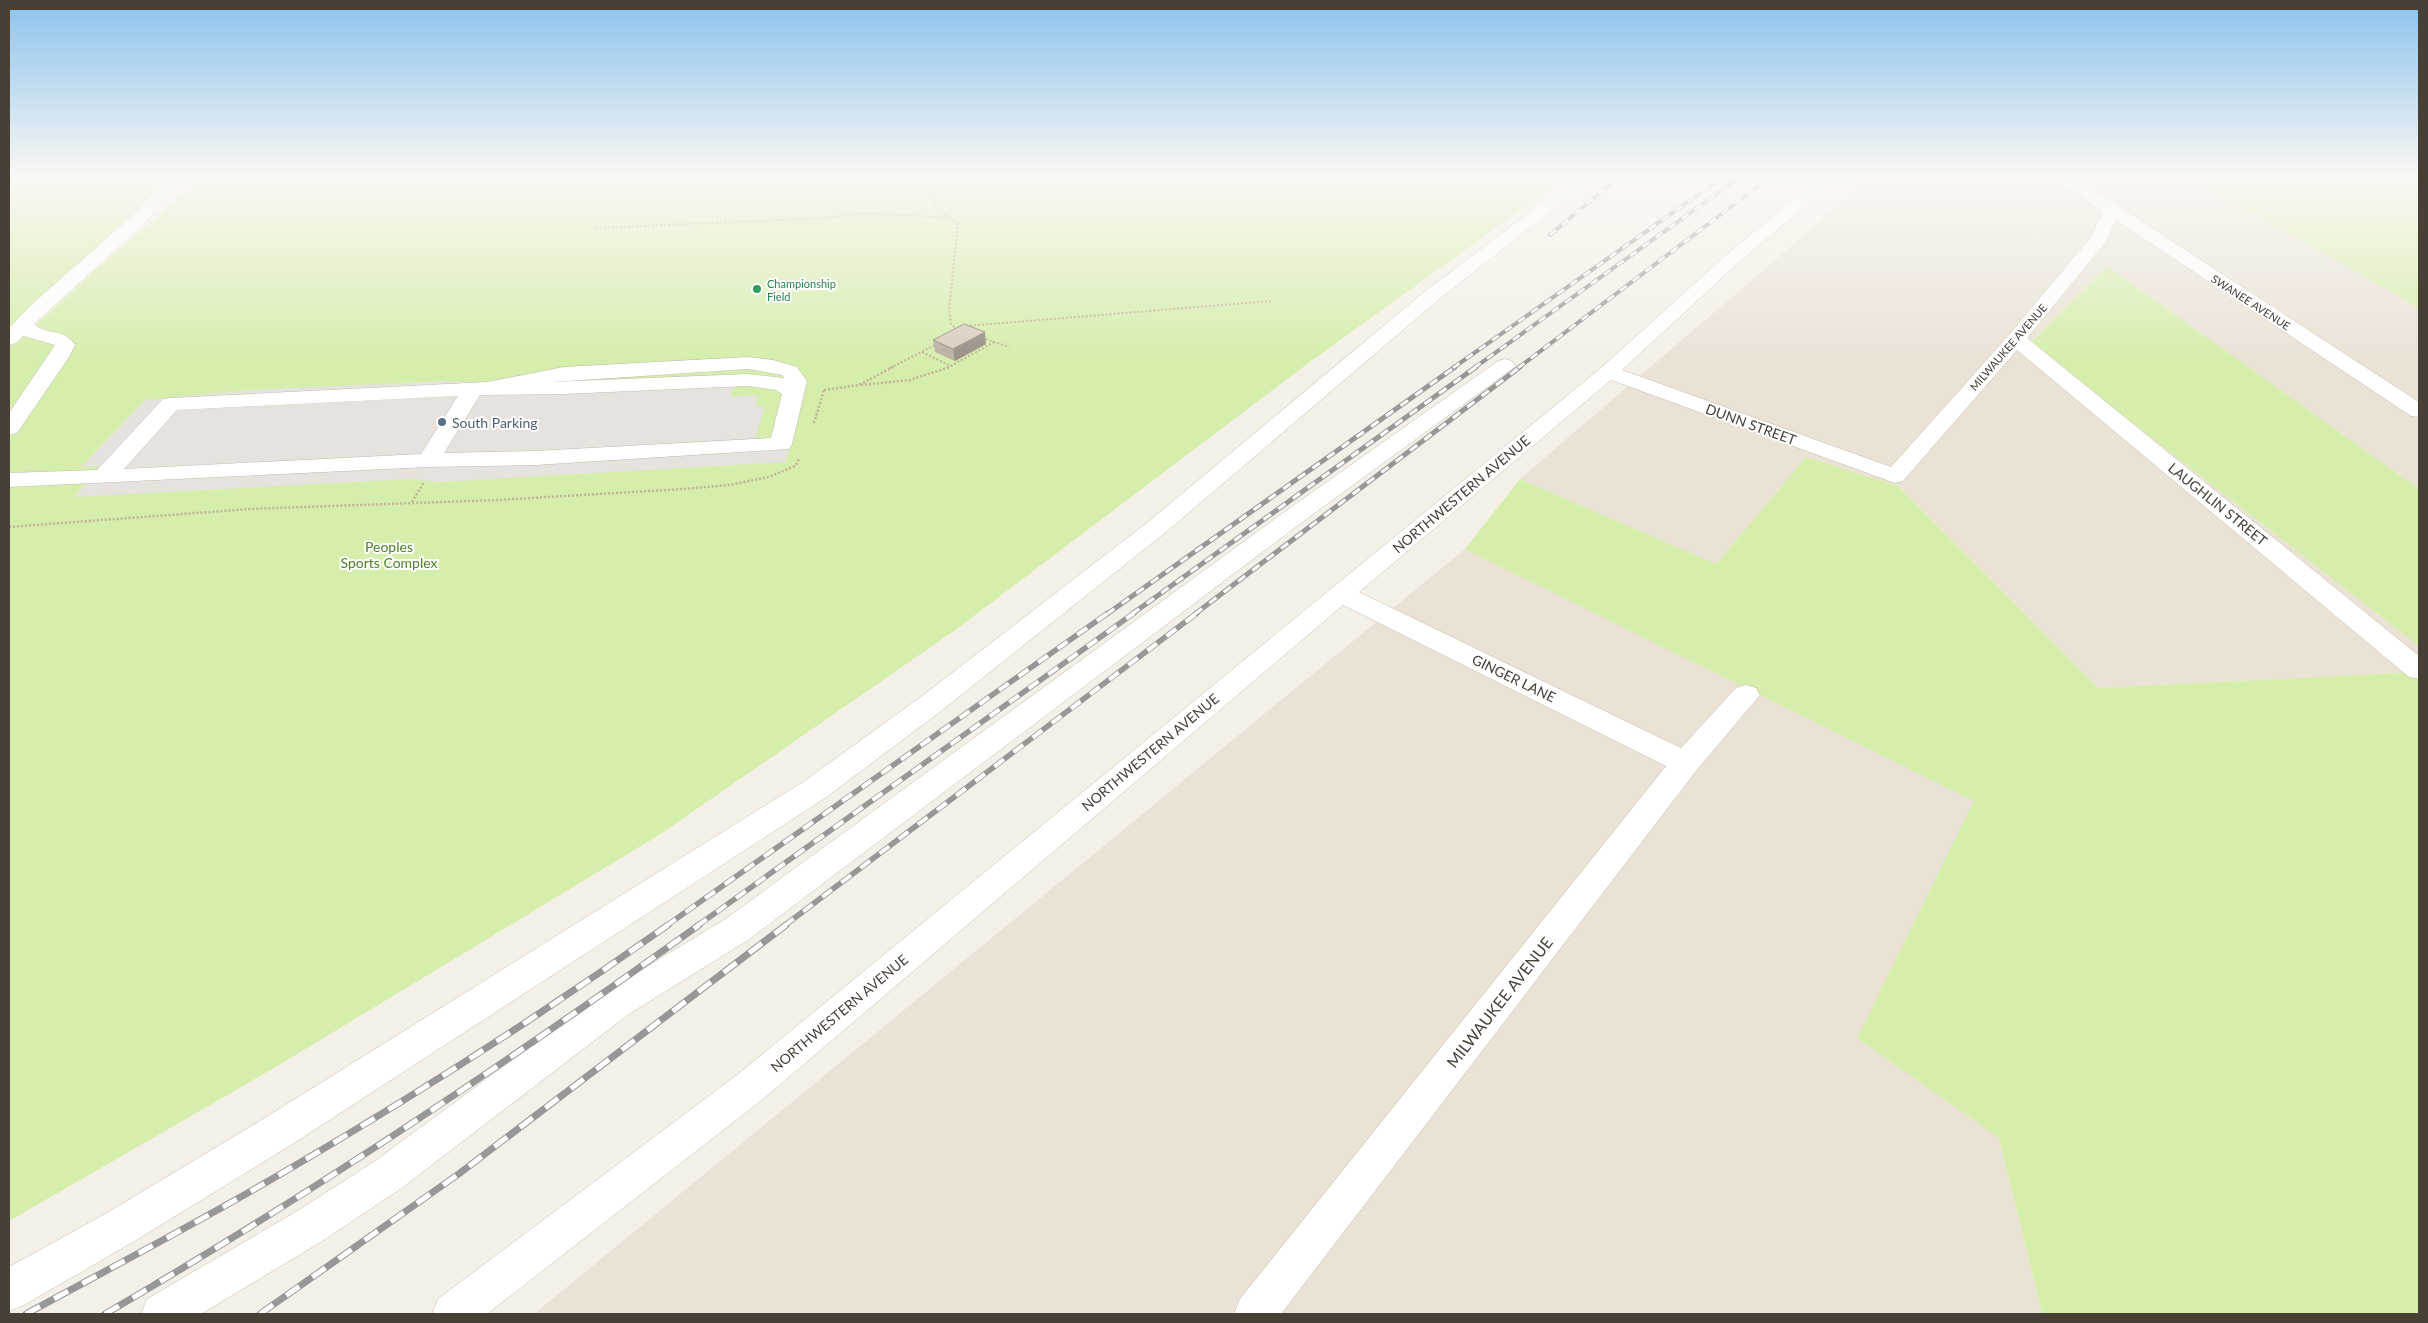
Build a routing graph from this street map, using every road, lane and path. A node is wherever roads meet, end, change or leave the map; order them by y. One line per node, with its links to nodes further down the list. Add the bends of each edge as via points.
1 (119, 237): 8 (street)
2 (957, 237): 9 (path, via 950,319)
3 (1509, 237): 38 (street, via 1295,408 1164,521 931,704 821,785 277,1132 127,1224)
4 (1759, 237): 20 (street, NORTHWESTERN AVENUE)
5 (2100, 237): 13 (street, MILWAUKEE AVENUE)
6 (2152, 237): 25 (street, SWANEE AVENUE)
7 (1271, 301): 9 (path)
8 (25, 324): 12 (street); 26 (street, via 30,332 60,339 65,345)
9 (956, 328): 10 (path, via 962,330)
10 (954, 335)
11 (978, 336): 14 (path)
12 (9, 339)
13 (2016, 339): 30 (street, MILWAUKEE AVENUE); 35 (street, LAUGHLIN STREET)
14 (994, 342): 16 (path); 19 (path)
15 (938, 343): 17 (path)
16 (1009, 347)
17 (922, 352): 19 (path); 21 (path)
18 (1505, 365): 39 (street, via 1284,524 736,930 617,1003 351,1200)
19 (952, 366): 21 (path, via 919,378)
20 (1608, 372): 30 (street, DUNN STREET); 34 (street, NORTHWESTERN AVENUE)
21 (859, 385): 23 (path)
22 (481, 389): 24 (street, via 747,380 782,384); 29 (street); 31 (street, via 171,404)
23 (824, 390): 24 (path); 27 (path)
24 (794, 393): 29 (street, via 781,444 535,458)
25 (2419, 411)
26 (9, 428)
27 (811, 429)
28 (800, 456): 33 (path, via 795,466 769,477 683,489 249,509)
29 (428, 460): 31 (street)
30 (1895, 476)
31 (104, 477): 32 (street)
32 (9, 480)
33 (9, 527)
34 (1342, 594): 37 (street, GINGER LANE); 40 (street, NORTHWESTERN AVENUE, via 750,1087)
35 (2419, 670)
36 (1746, 694): 37 (street, MILWAUKEE AVENUE)
37 (1686, 763): 41 (street, MILWAUKEE AVENUE)
38 (9, 1290)
39 (162, 1314)
40 (453, 1314)
41 (1255, 1314)

